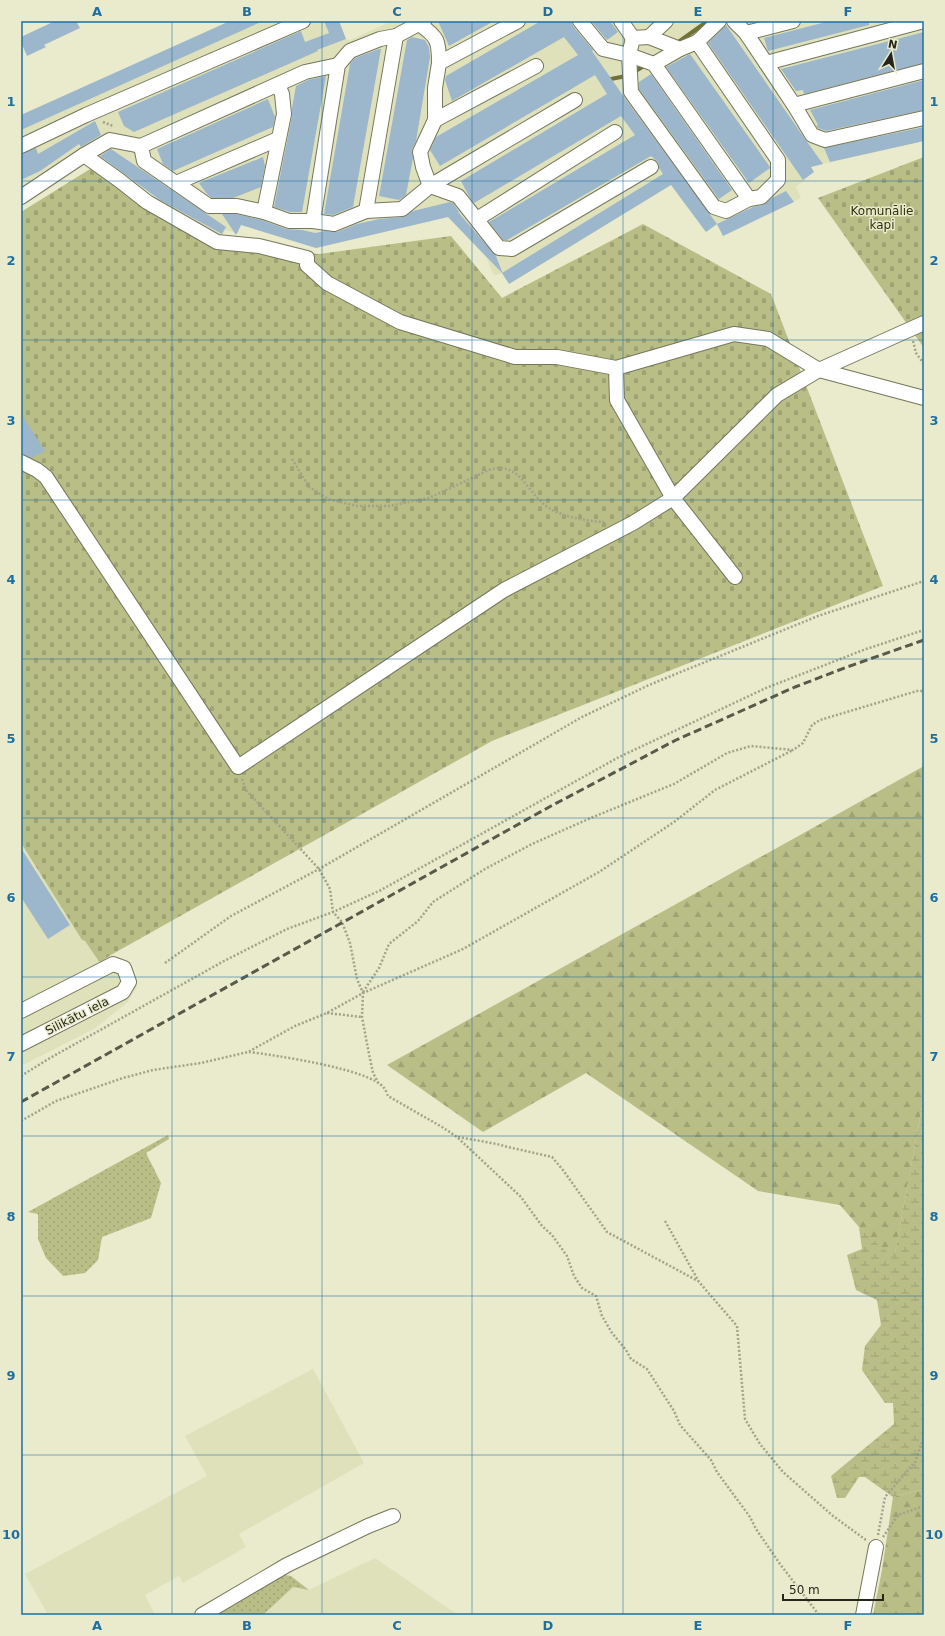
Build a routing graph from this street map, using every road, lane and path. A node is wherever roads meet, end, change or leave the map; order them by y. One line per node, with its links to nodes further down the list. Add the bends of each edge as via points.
1 (303, 21): 32 (lane, via 86,115)
2 (518, 21): 19 (lane)
3 (580, 21): 18 (lane, via 603,49)
4 (621, 21): 15 (lane)
5 (666, 21): 14 (lane)
6 (718, 21): 7 (lane); 16 (lane)
7 (727, 21)
8 (734, 21): 12 (lane)
9 (793, 21): 12 (lane)
10 (924, 21): 20 (lane)
11 (421, 23): 13 (lane); 19 (lane, via 439,44)
12 (746, 33): 20 (lane)
13 (396, 36): 22 (lane, via 380,39 350,51); 40 (lane)
14 (649, 37): 15 (lane); 17 (lane)
15 (633, 38): 18 (lane)
16 (696, 42): 17 (lane); 39 (lane, via 778,160 778,180 761,197)
17 (680, 49): 21 (lane)
18 (628, 55): 21 (lane); 39 (lane, via 631,92 714,208 726,211)
19 (439, 63): 29 (lane, via 435,88)
20 (766, 63): 27 (lane)
21 (654, 64): 39 (lane)
22 (338, 65): 25 (lane, via 305,72); 43 (lane)
23 (536, 66): 29 (lane)
24 (924, 71): 27 (lane)
25 (278, 85): 31 (lane, via 282,94 284,114); 33 (lane)
26 (575, 100): 37 (lane)
27 (794, 105): 28 (lane, via 812,135 825,140)
28 (924, 118)
29 (435, 120): 37 (lane, via 420,152)
30 (615, 132): 42 (lane)
31 (278, 139): 36 (lane); 41 (lane)
32 (21, 146)
33 (141, 146): 34 (lane, via 110,140); 36 (lane, via 144,162)
34 (84, 156): 38 (lane); 47 (lane, via 147,202 217,242 258,246 307,258 307,265 327,283 400,322 515,357 557,358)
35 (651, 167): 42 (lane, via 512,249 499,248)
36 (176, 183): 41 (lane, via 209,206 237,206)
37 (430, 186): 40 (lane, via 402,209); 42 (lane, via 458,196)
38 (21, 197)
39 (749, 199)
40 (366, 211): 43 (lane, via 334,224)
41 (264, 212): 43 (lane, via 289,221)
42 (477, 220)
43 (312, 221)
44 (924, 323): 45 (lane)
45 (910, 330): 46 (path, via 916,353); 48 (lane)
46 (924, 364)
47 (616, 368): 48 (lane, via 734,334 768,339); 52 (lane, via 616,400)
48 (819, 370): 49 (lane); 52 (lane, via 777,396)
49 (924, 398)
50 (292, 459): 53 (path, via 309,487 328,499 357,506 389,506 429,498 498,467 508,468 546,506 566,516)
51 (21, 462): 59 (lane, via 46,477)
52 (673, 498): 54 (lane); 59 (lane, via 633,523 504,590)
53 (611, 522)
54 (735, 577)
55 (924, 581): 60 (path, via 818,616 649,685 582,717)
56 (924, 630): 61 (path, via 866,649 766,688 619,757 381,890)
57 (924, 691): 58 (path, via 868,704 820,720 812,725 803,744)
58 (793, 750): 63 (path, via 715,790 674,822 599,872 463,950); 63 (path, via 751,746 727,754 674,784 546,838 485,870 433,902 418,921 389,944 379,968)
59 (238, 767): 60 (path, via 246,790)
60 (319, 869): 61 (path, via 330,889); 62 (path, via 231,916)
61 (333, 912): 63 (path, via 342,922 350,943 357,980); 69 (path, via 287,929 231,958)
62 (165, 963)
63 (363, 993): 65 (path); 66 (path)
64 (21, 1011): 67 (lane, Silikātu iela, via 113,964 124,968 129,982 123,992)
65 (327, 1013): 66 (path); 68 (path, via 295,1026)
66 (362, 1017): 70 (path, via 373,1073)
67 (21, 1044)
68 (248, 1052): 70 (path, via 310,1061); 71 (path, via 123,1078 56,1102)
69 (21, 1076)
70 (379, 1083): 72 (path, via 388,1096)
71 (21, 1121)
72 (457, 1137): 74 (path, via 552,1157 607,1232); 80 (path, via 521,1197 542,1226 556,1240 567,1256 574,1276 582,1288 596,1296 602,1316 630,1359 647,1369 680,1425 711,1460 780,1564)
73 (665, 1221): 74 (path)
74 (699, 1282): 78 (path, via 737,1326 745,1419 760,1444 783,1472 834,1516)
75 (924, 1437): 78 (path, via 915,1462 885,1497)
76 (924, 1506): 78 (path, via 898,1515)
77 (393, 1516): 79 (lane, via 287,1565)
78 (876, 1547): 81 (lane)
79 (202, 1615)
80 (819, 1615)
81 (863, 1615)

